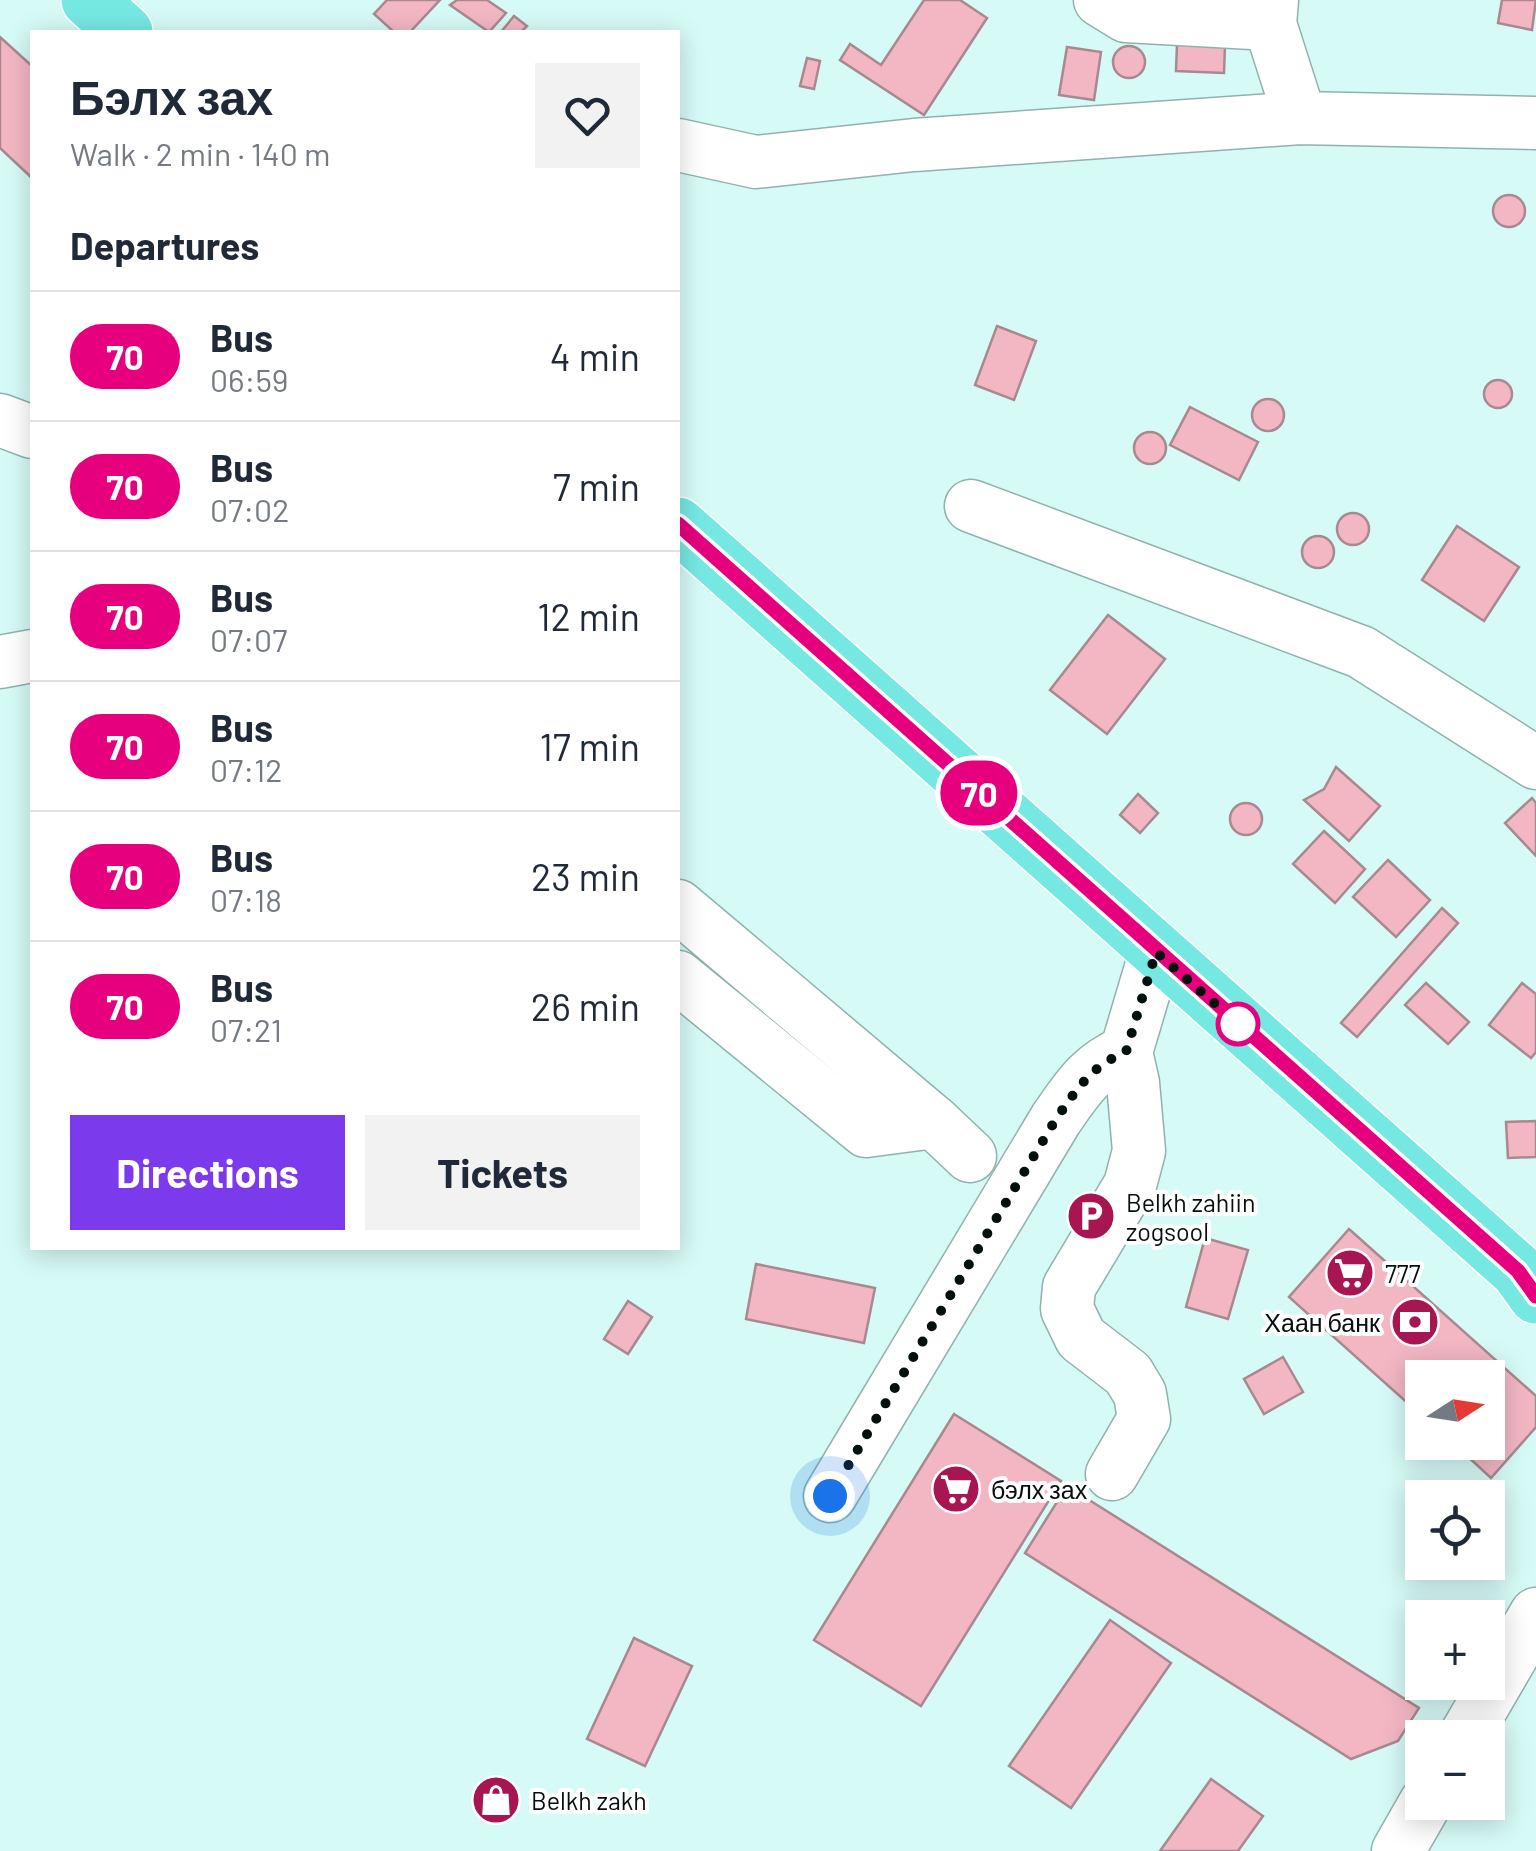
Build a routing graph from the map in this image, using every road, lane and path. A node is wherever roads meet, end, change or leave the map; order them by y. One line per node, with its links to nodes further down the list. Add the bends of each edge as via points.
1 (89, 0): 4 (main road)
2 (1100, 0): 3 (street, via 1126,16)
3 (1271, 12): 5 (street)
4 (123, 30)
5 (1300, 118): 6 (street); 7 (street, via 756,162)
6 (1536, 123)
7 (680, 146)
8 (0, 420): 9 (street)
9 (30, 431)
10 (971, 506): 14 (street, via 1361,652)
11 (680, 526): 16 (main road)
12 (30, 656): 13 (street)
13 (0, 662)
14 (1536, 763)
15 (680, 908): 17 (street, via 952,1139 866,1131)
16 (1156, 952): 18 (street); 19 (main road, via 1518,1271)
17 (680, 979)
18 (1126, 1052): 20 (street, via 1139,1151 1130,1185 1069,1286 1067,1309 1081,1338 1128,1374 1140,1394 1144,1420); 21 (street, via 1086,1075 1056,1119)
19 (1536, 1296)
20 (1112, 1474)
21 (830, 1496)
22 (1536, 1614): 23 (street)
23 (1474, 1720)
24 (1416, 1820): 25 (street)
25 (1398, 1851)

